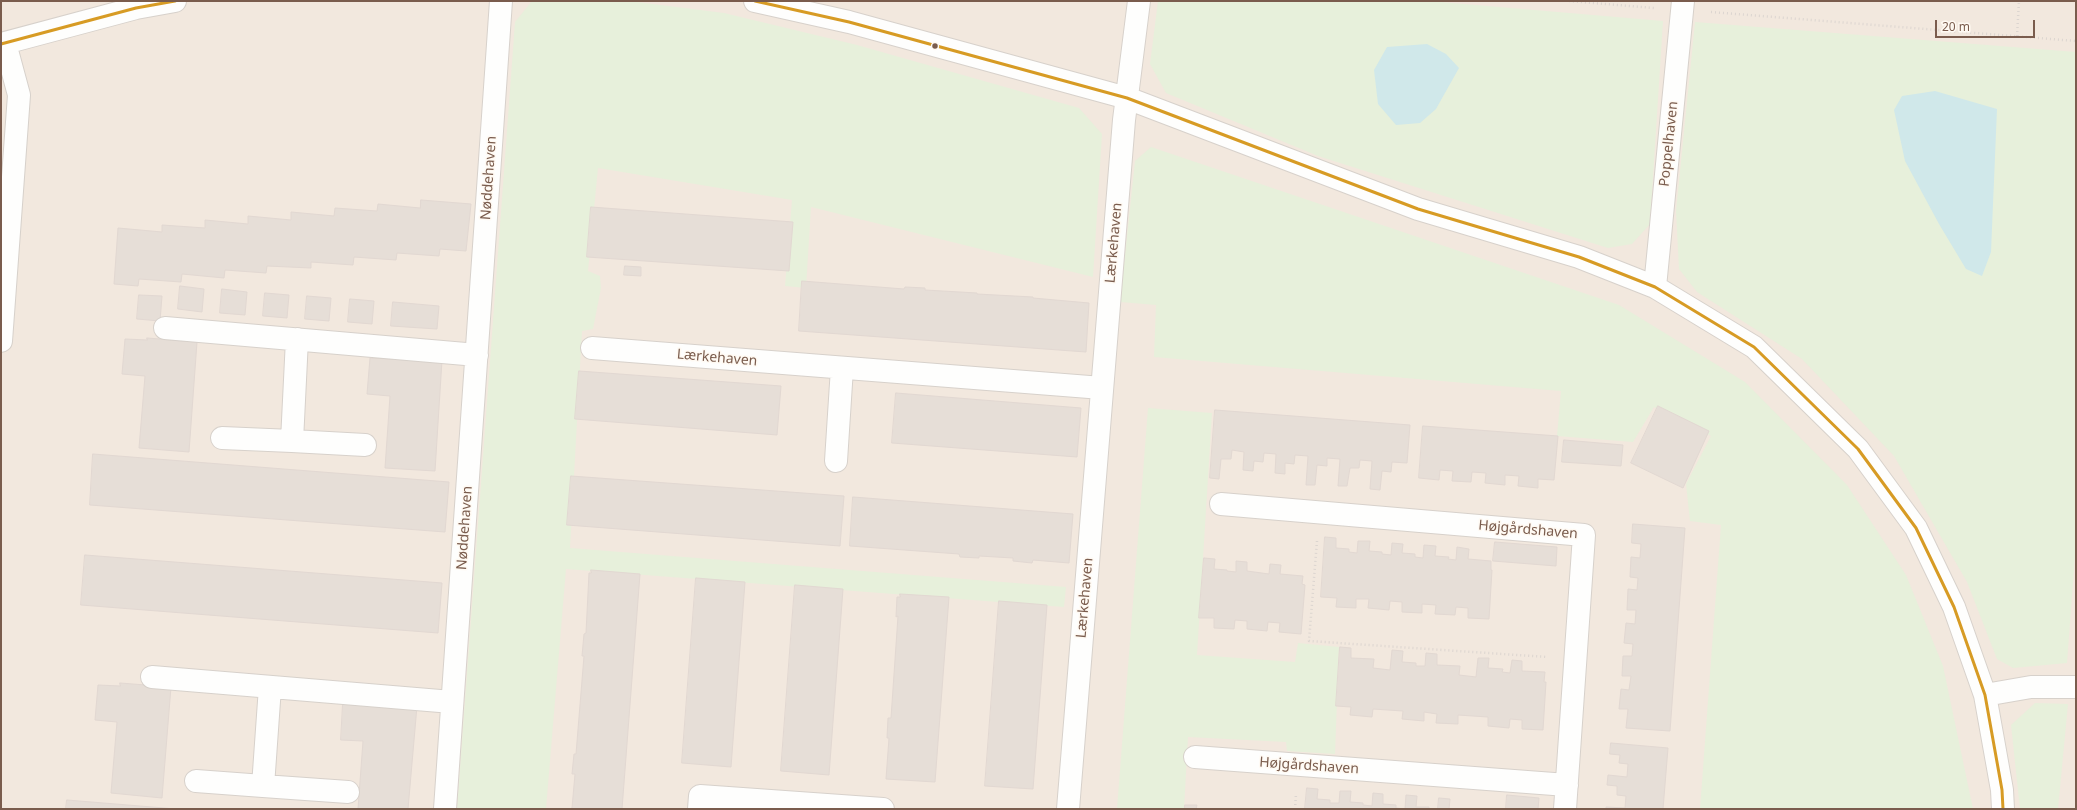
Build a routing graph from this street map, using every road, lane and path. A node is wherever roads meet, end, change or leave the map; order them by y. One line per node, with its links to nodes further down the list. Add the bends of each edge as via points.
1 (175, 1): 10 (street, via 136,8)
2 (501, 1): 18 (street, Nøddehaven)
3 (755, 1): 11 (street, via 848,22)
4 (1139, 1): 11 (street, Lærkehaven)
5 (1569, 1): 7 (path)
6 (2019, 1): 8 (path)
7 (1683, 5): 8 (path); 12 (street, Poppelhaven)
8 (2017, 36): 9 (path)
9 (2076, 41)
10 (3, 43): 13 (street, via 19,95)
11 (1127, 98): 12 (street, via 1418,209 1579,257); 20 (street, Lærkehaven)
12 (1655, 287): 31 (street, via 1754,347 1858,448 1916,528 1954,607)
13 (2, 311): 16 (street)
14 (165, 328): 15 (street)
15 (297, 339): 18 (street); 22 (street)
16 (1, 341)
17 (592, 348): 19 (street, Lærkehaven)
18 (477, 355): 32 (street, Nøddehaven)
19 (842, 368): 20 (street, Lærkehaven); 24 (street)
20 (1102, 388): 41 (street, Lærkehaven)
21 (222, 438): 22 (street)
22 (292, 441): 23 (street)
23 (365, 445)
24 (836, 461)
25 (1221, 504): 26 (street, Højgårdshaven)
26 (1320, 512): 27 (street, Højgårdshaven, via 1584,535); 27 (path, via 1309,640)
27 (1575, 659): 35 (street, Højgårdshaven)
28 (152, 677): 30 (street)
29 (2076, 686): 31 (street, via 2031,687)
30 (270, 687): 32 (street); 36 (street)
31 (1985, 695): 43 (street)
32 (452, 702): 38 (street, Nøddehaven)
33 (1195, 757): 35 (street, Højgårdshaven)
34 (196, 781): 36 (street)
35 (1567, 785): 42 (street, Højgårdshaven)
36 (263, 786): 37 (street)
37 (348, 792)
38 (445, 809)
39 (699, 809): 40 (street, via 700,796)
40 (883, 809)
41 (1068, 809)
42 (1565, 809)
43 (2003, 809)

